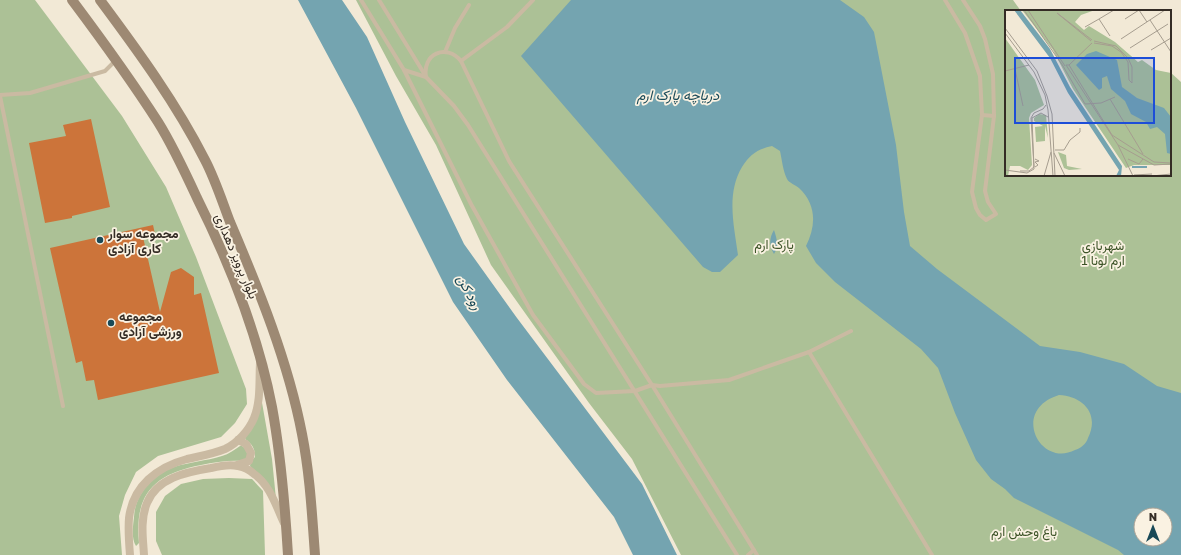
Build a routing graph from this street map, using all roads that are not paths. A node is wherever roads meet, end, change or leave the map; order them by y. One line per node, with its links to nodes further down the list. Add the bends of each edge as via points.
1 (72, 0): 10 (main road, بلوار پرویز دهداری)
2 (100, 0): 30 (main road, بلوار پرویز دهداری, via 137,49 180,115 205,160 249,265 292,391 309,478)
3 (361, 0): 12 (lane)
4 (379, 0): 13 (lane)
5 (533, 0): 11 (lane, via 507,27)
6 (945, 0): 15 (lane, via 965,33 980,76)
7 (963, 0): 16 (lane, via 980,26 985,39 993,74)
8 (469, 5): 9 (lane, via 455,28)
9 (446, 52): 11 (lane, via 457,56); 13 (lane, via 439,52 429,60 426,65)
10 (116, 60): 14 (lane, via 105,71 30,93); 19 (main road, بلوار پرویز دهداری, via 158,123 211,226 230,269)
11 (461, 61): 20 (lane, via 509,161)
12 (404, 70): 13 (lane); 21 (lane, via 471,204 534,315 584,384 596,393)
13 (426, 77): 21 (lane, via 468,125)
14 (0, 95): 22 (lane)
15 (982, 115): 16 (lane); 16 (lane, via 972,192 976,208 986,220 996,214 988,202 985,191)
16 (994, 116)
17 (851, 331): 18 (lane)
18 (809, 352): 20 (lane, via 729,380); 34 (lane)
19 (260, 358): 23 (street, via 256,412 248,429); 25 (main road, بلوار پرویز دهداری, via 272,405 279,448)
20 (652, 385): 21 (lane); 26 (lane)
21 (635, 391): 31 (lane)
22 (63, 406)
23 (238, 440): 24 (street, via 246,444 251,453 248,461); 27 (street, via 216,453 172,463 146,481 131,509)
24 (237, 465): 25 (street, via 254,473 266,485); 28 (street, via 194,470 162,484 147,504 142,520)
25 (287, 528): 29 (main road, بلوار پرویز دهداری)
26 (754, 550): 32 (lane); 33 (lane)
27 (130, 555)
28 (144, 555)
29 (288, 555)
30 (315, 555)
31 (737, 555)
32 (748, 555)
33 (757, 555)
34 (932, 555)

